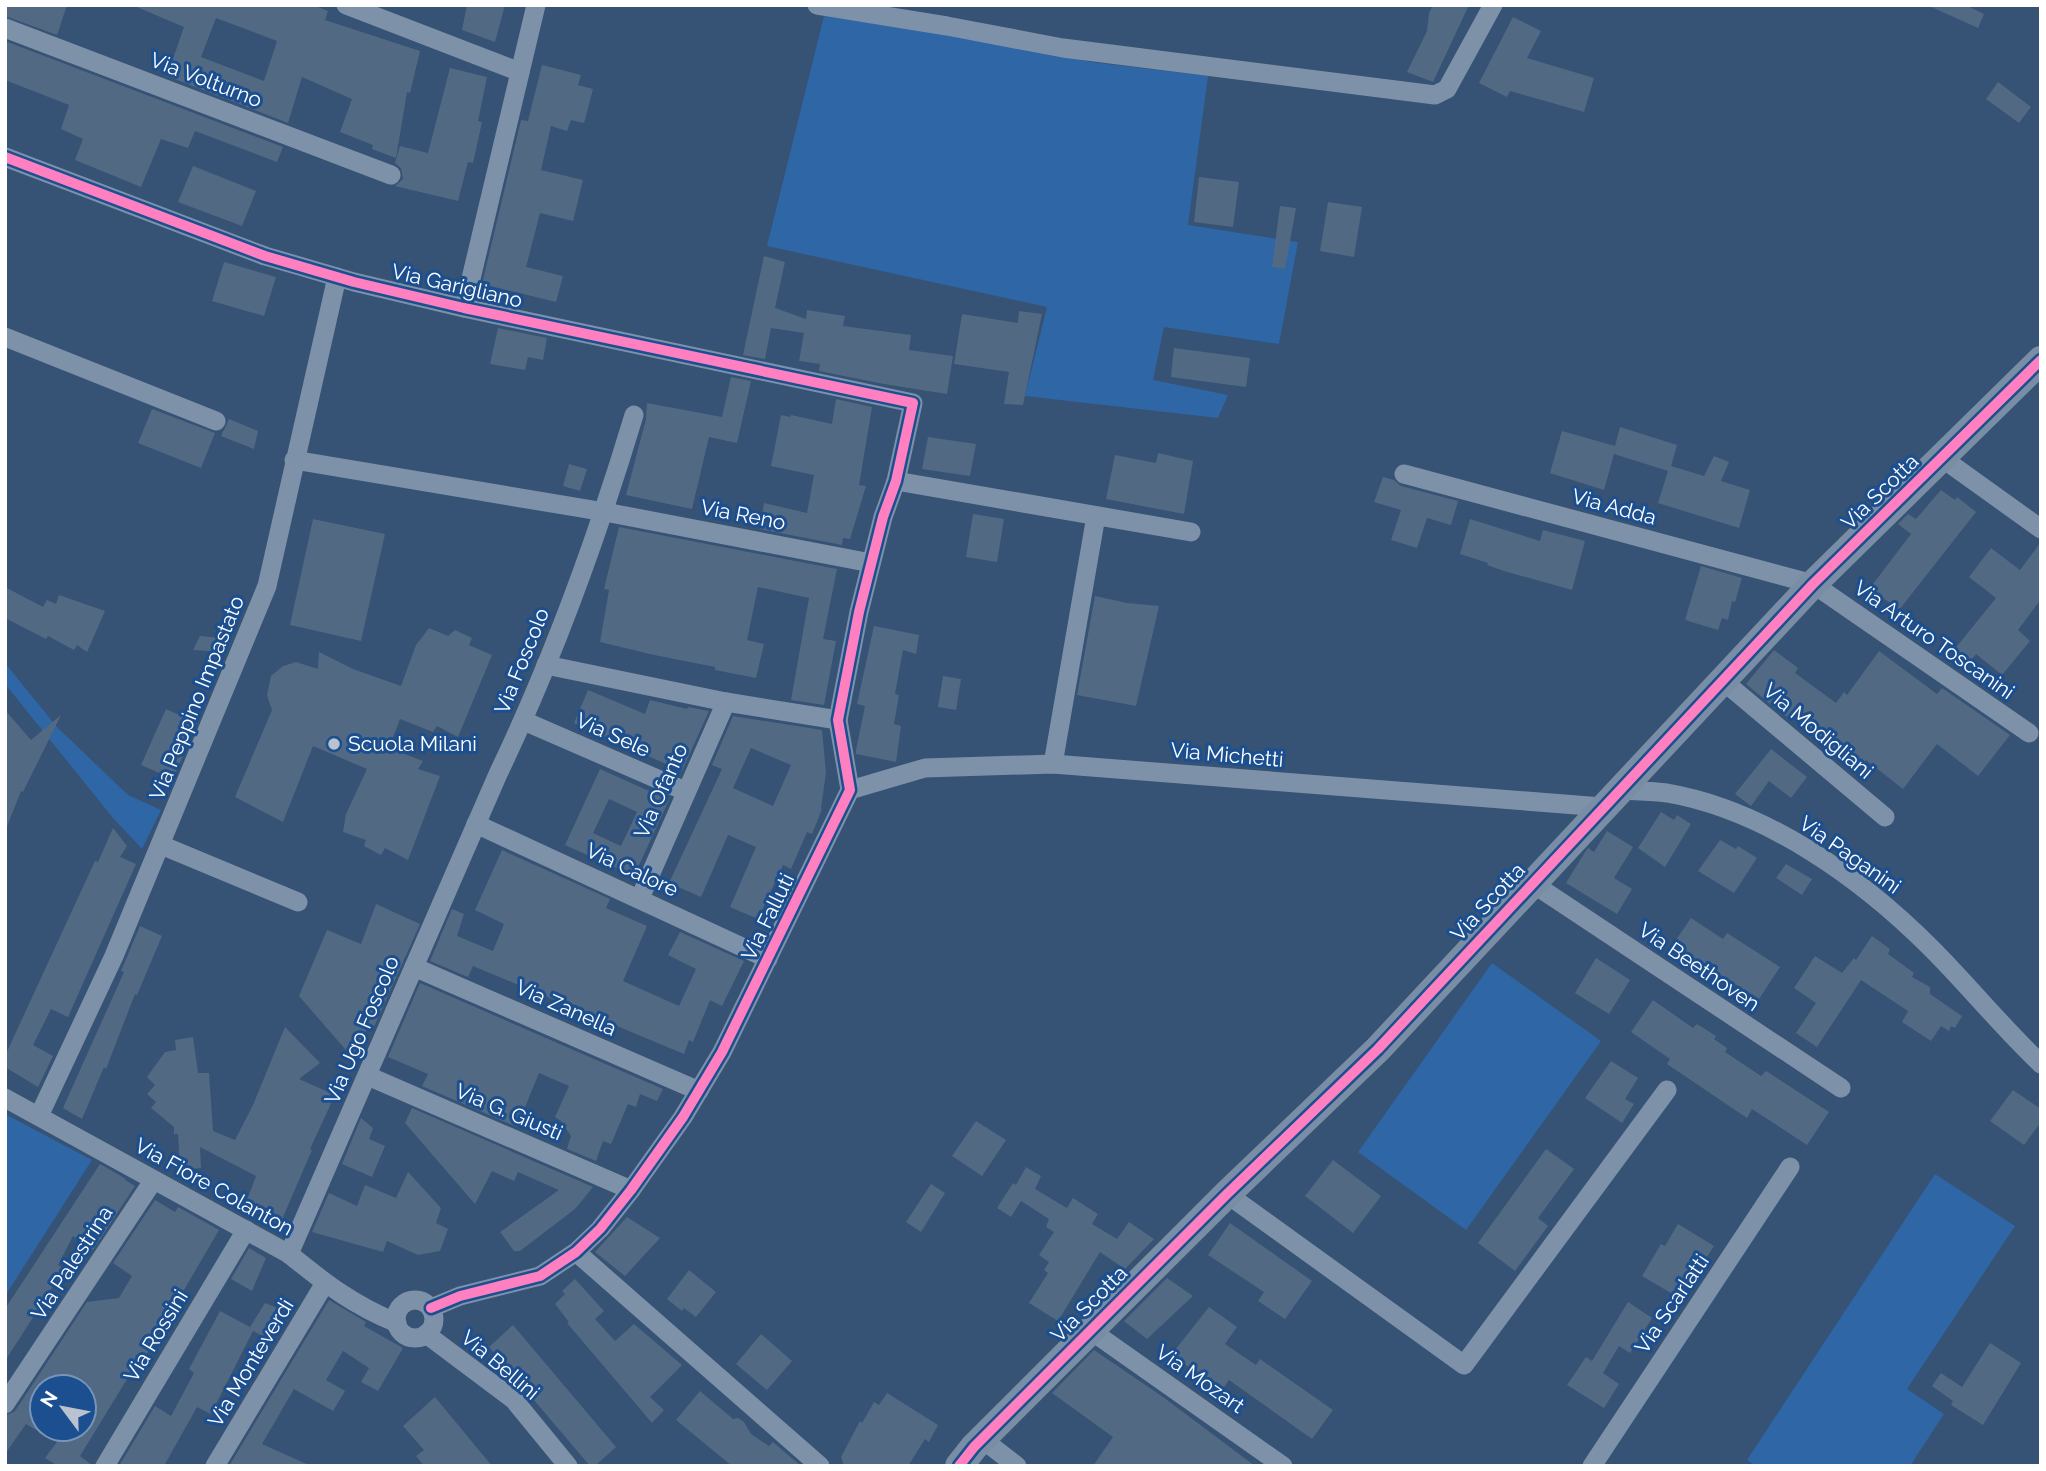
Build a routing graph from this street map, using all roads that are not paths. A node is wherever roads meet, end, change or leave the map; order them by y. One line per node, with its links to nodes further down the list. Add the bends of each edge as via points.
1 (346, 5): 6 (street)
2 (536, 5): 6 (street)
3 (817, 5): 4 (street, via 1063,48 1435,95 1447,89)
4 (1493, 5)
5 (5, 28): 8 (street, Via Volturno)
6 (520, 72): 10 (street)
7 (5, 158): 9 (street, Via Garigliano, via 265,256)
8 (391, 175)
9 (337, 277): 10 (street, Via Garigliano); 16 (street, Via Peppino Impastato)
10 (464, 308): 18 (street, Via Garigliano, via 913,403)
11 (5, 337): 14 (street)
12 (2041, 360): 15 (street, Via Scotta)
13 (634, 415): 19 (street, Via Foscolo)
14 (216, 421)
15 (1942, 458): 21 (street); 24 (street, Via Scotta)
16 (294, 460): 19 (street, Via Reno); 37 (street, Via Peppino Impastato, via 267,586)
17 (1404, 474): 24 (street, Via Adda)
18 (896, 481): 20 (street); 23 (street)
19 (605, 512): 23 (street, Via Reno); 25 (street, Via Foscolo)
20 (1096, 516): 22 (street); 31 (street)
21 (2041, 529)
22 (1191, 532)
23 (871, 563): 28 (street)
24 (1813, 584): 26 (street, Via Scotta); 30 (street, Via Arturo Toscanini)
25 (546, 665): 27 (street); 29 (street, Via Foscolo)
26 (1722, 680): 34 (street, Via Scotta); 35 (street, Via Modigliani)
27 (726, 702): 28 (street); 33 (street, Via Ofanto)
28 (838, 720): 32 (street)
29 (524, 721): 33 (street, Via Sele); 36 (street, Via Foscolo)
30 (2029, 733)
31 (1053, 764): 32 (street, Via Michetti, via 925,768); 34 (street, Via Michetti)
32 (850, 790): 41 (street, Via Falluti)
33 (685, 791): 39 (street, Via Ofanto)
34 (1611, 799): 38 (street, Via Scotta); 43 (street, Via Paganini, via 1668,793 1738,813 1785,835 1871,892)
35 (1885, 817)
36 (476, 824): 39 (street, Via Calore); 42 (street, Via Ugo Foscolo)
37 (161, 845): 40 (street); 49 (street, Via Peppino Impastato)
38 (1532, 883): 45 (street, Via Beethoven); 53 (street, Via Scotta, via 1378,1049)
39 (640, 898): 41 (street, Via Calore)
40 (298, 902)
41 (768, 959): 47 (street, Via Falluti)
42 (414, 967): 44 (street, Via Ugo Foscolo); 47 (street, Via Zanella)
43 (2041, 1064)
44 (368, 1076): 52 (street, Via G. Giusti); 56 (street, Via Ugo Foscolo)
45 (1841, 1088)
46 (1667, 1090): 53 (street, via 1464,1365)
47 (699, 1091): 52 (street, Via Falluti)
48 (5, 1098): 49 (street, Via Fiore Colanton)
49 (39, 1116): 51 (street, Via Fiore Colanton)
50 (1790, 1167): 71 (street, Via Scarlatti)
51 (153, 1181): 54 (street, Via Fiore Colanton); 62 (street, Via Palestrina)
52 (631, 1190): 55 (street, Via Falluti)
53 (1227, 1194): 60 (street, Via Scotta)
54 (246, 1230): 56 (street, Via Fiore Colanton); 64 (street, Via Rossini)
55 (576, 1252): 58 (street, Via Falluti, via 540,1276); 67 (street)
56 (289, 1254): 57 (street, Via Fiore Colanton)
57 (325, 1283): 59 (street, Via Fiore Colanton, via 366,1310); 65 (street, Via Monteverdi)
58 (431, 1308): 59 (street, via 408,1301 398,1310); 61 (street, via 434,1319)
59 (397, 1323): 61 (street, via 408,1336)
60 (1090, 1330): 63 (street, Via Scotta); 70 (street, Via Mozart)
61 (426, 1334): 66 (street, Via Bellini, via 514,1401)
62 (5, 1404)
63 (982, 1439): 68 (street, Via Scotta); 69 (street)
64 (105, 1466)
65 (215, 1466)
66 (568, 1466)
67 (820, 1466)
68 (959, 1466)
69 (1017, 1466)
70 (1283, 1466)
71 (1592, 1466)

